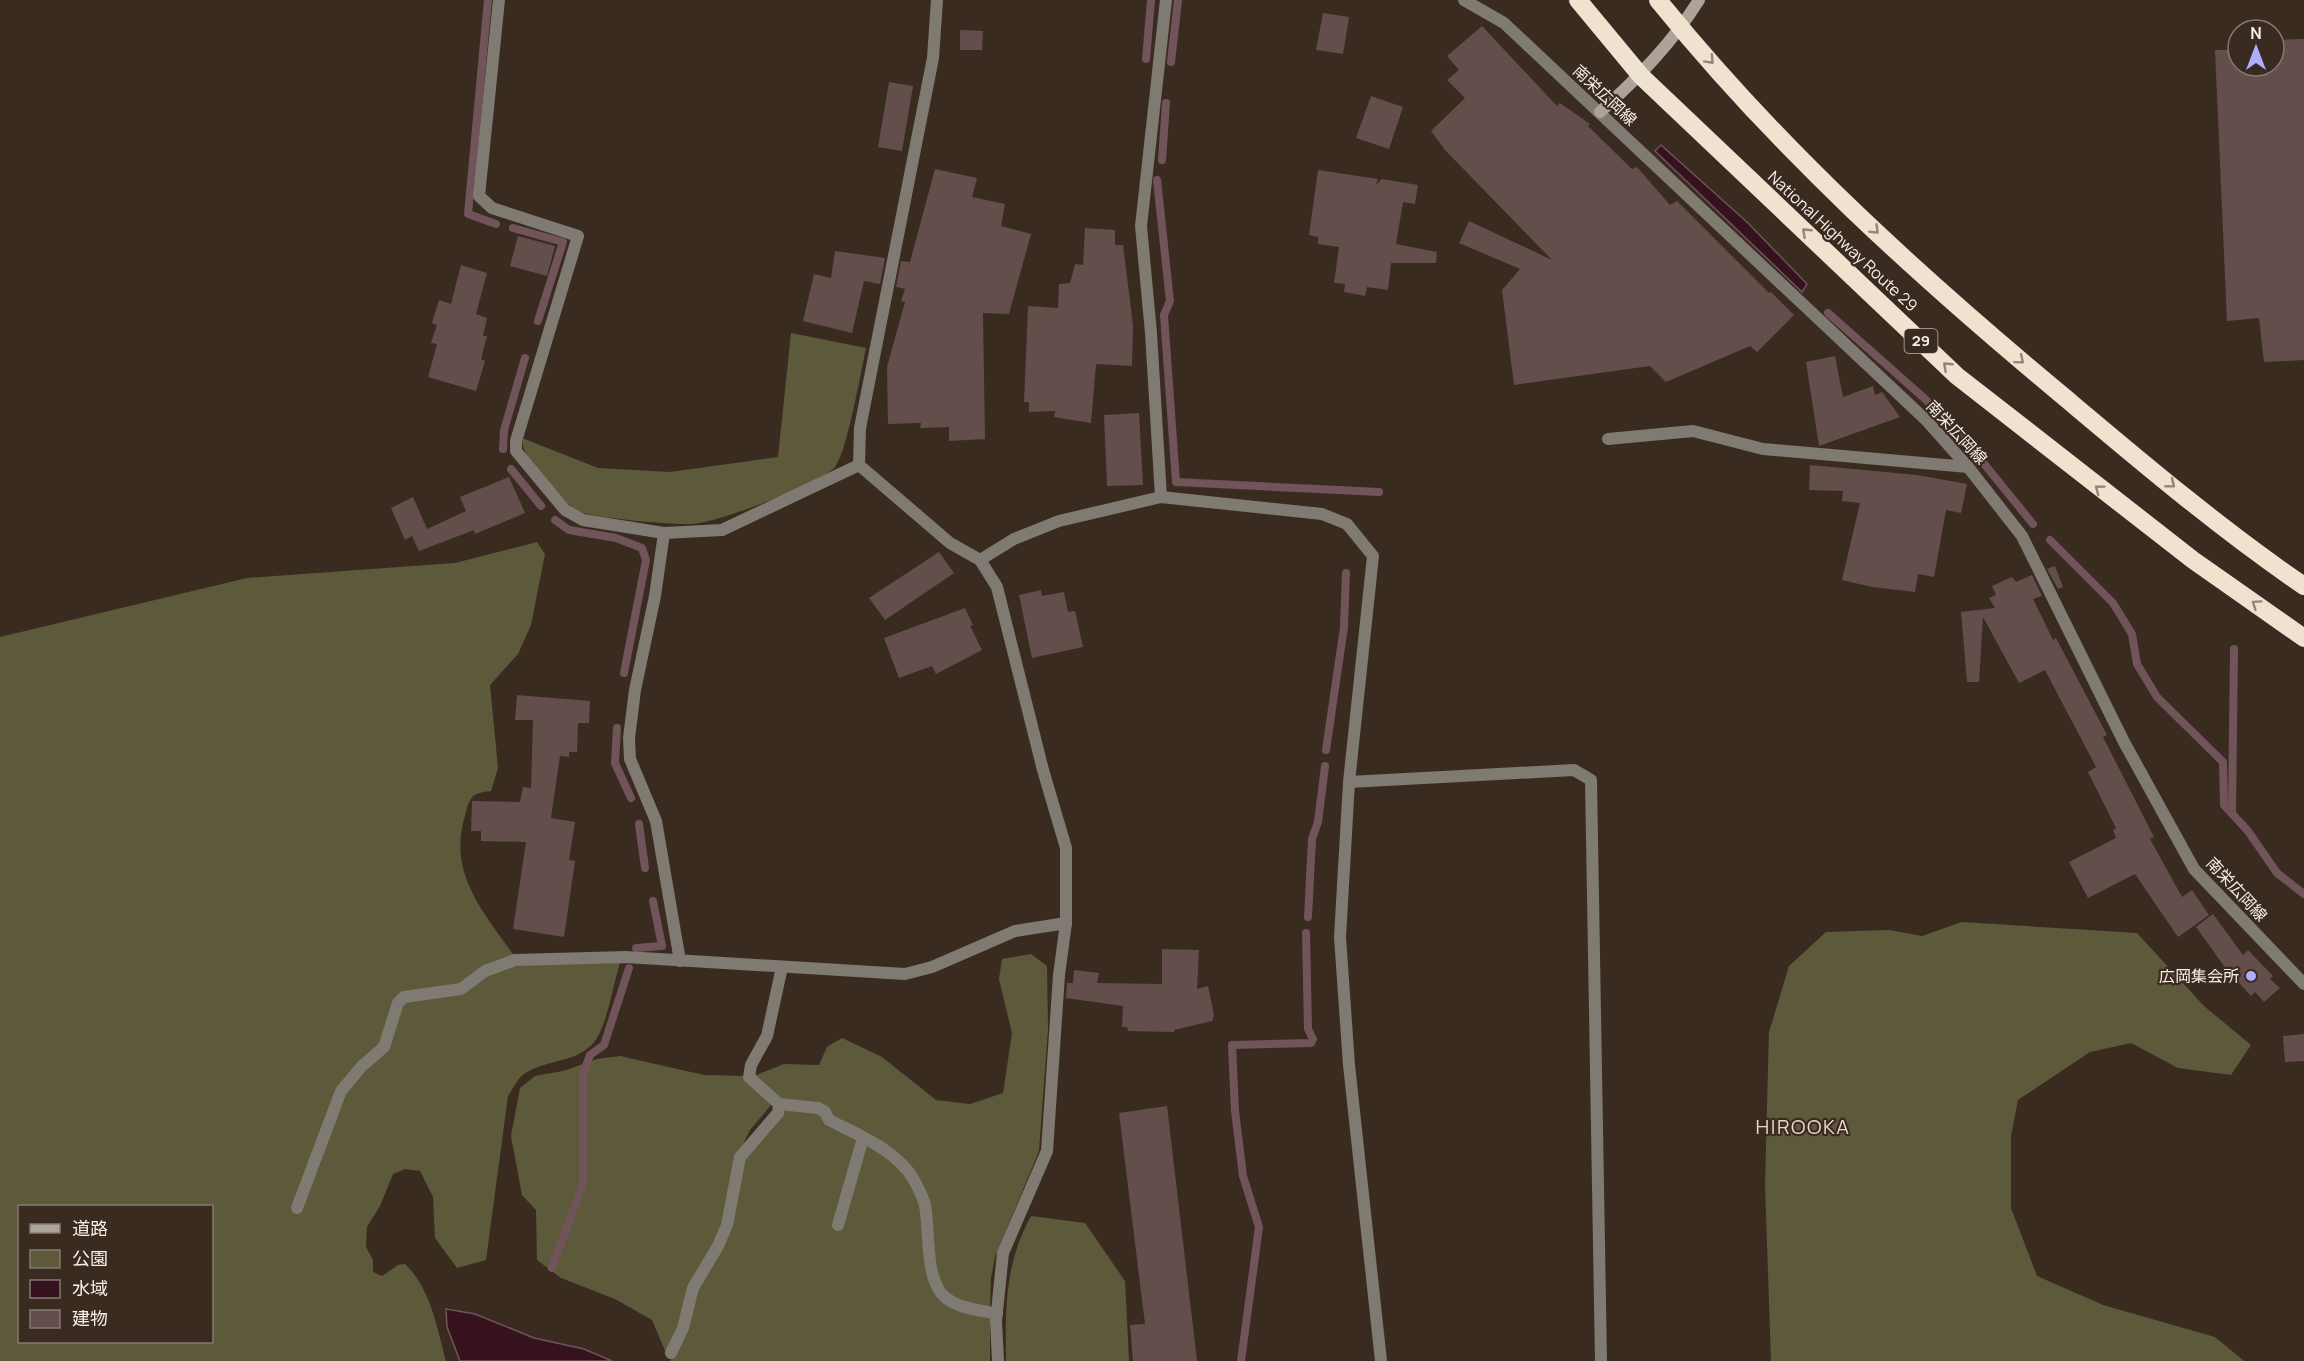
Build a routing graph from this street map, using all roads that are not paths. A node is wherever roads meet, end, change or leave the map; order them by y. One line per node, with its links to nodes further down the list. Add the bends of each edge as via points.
1 (499, 0): 15 (street, via 479,196 492,208 578,236 516,451 565,510 583,520)
2 (937, 0): 12 (street, via 933,58 860,428)
3 (1166, 0): 14 (street, via 1141,226)
4 (1464, 0): 10 (street, 南栄広岡線, via 1504,23)
5 (1578, 0): 9 (highway, National Highway Route 29 / 29)
6 (1658, 0): 8 (highway, National Highway Route 29)
7 (1699, 0): 8 (street)
8 (1681, 29): 9 (street); 17 (highway, National Highway Route 29, one-way to 17, via 1796,154 1957,308 2112,437)
9 (1641, 76): 10 (street); 18 (highway, National Highway Route 29 / 29, one-way to 9, via 2193,560 1958,376)
10 (1600, 112): 13 (street, 南栄広岡線, via 1927,422)
11 (1608, 439): 13 (street, via 1693,431 1763,449)
12 (859, 465): 15 (street, via 722,530); 16 (street, via 951,543)
13 (1968, 468): 23 (street, 南栄広岡線, via 2022,536 2124,742 2194,869)
14 (1161, 496): 16 (street, via 1059,521 1014,539); 19 (street, via 1322,514 1347,524 1373,556)
15 (664, 533): 21 (street, via 635,690 629,748 630,759 657,821)
16 (980, 560): 20 (street, via 997,587 1066,848)
17 (2304, 586)
18 (2304, 638)
19 (1348, 782): 31 (street, via 1340,937 1349,1065); 32 (street, via 1574,770 1591,780)
20 (1066, 923): 22 (street, via 1015,931 932,967 905,974); 28 (street, via 1047,1150 1003,1253)
21 (680, 961): 22 (street); 26 (street, via 626,957 515,960 485,971 461,989 404,997 398,1003 384,1047 341,1092)
22 (782, 967): 24 (street, via 767,1036 749,1077)
23 (2304, 984)
24 (779, 1104): 25 (street, via 818,1108 829,1120); 29 (street, via 771,1124 740,1157 727,1225 693,1288 683,1328)
25 (863, 1138): 27 (street); 28 (street, via 902,1166 919,1190 925,1203 937,1290 957,1305)
26 (297, 1208)
27 (838, 1225)
28 (997, 1314): 30 (street)
29 (671, 1353)
30 (998, 1361)
31 (1381, 1361)
32 (1601, 1361)

